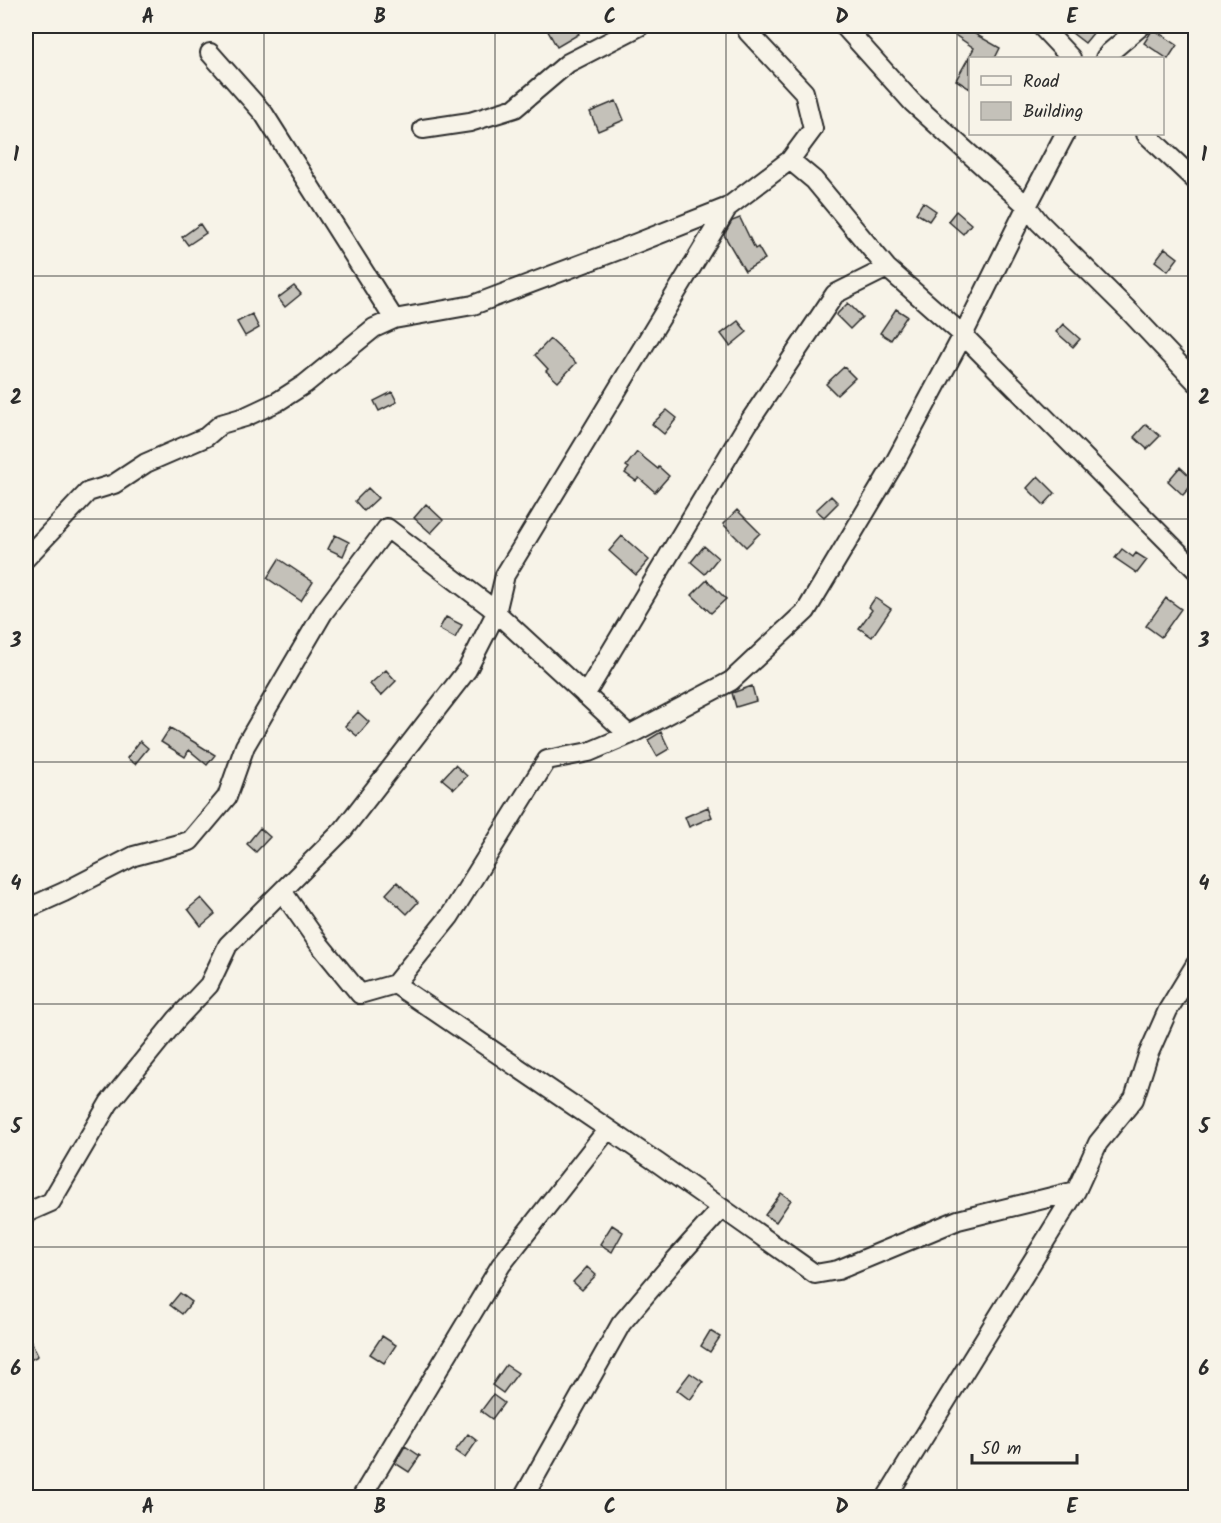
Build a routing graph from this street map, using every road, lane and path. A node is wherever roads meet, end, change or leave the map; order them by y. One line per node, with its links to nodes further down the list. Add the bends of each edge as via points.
1 (640, 26): 9 (street, via 568,63 515,108 470,122)
2 (746, 26): 12 (street, via 804,92 813,129)
3 (844, 26): 14 (street, via 912,102)
4 (1041, 26): 7 (street)
5 (1141, 26): 8 (street)
6 (210, 53): 17 (street, via 264,114)
7 (1070, 57)
8 (1106, 57)
9 (423, 129)
10 (1064, 135): 14 (street)
11 (1147, 135): 13 (street)
12 (790, 160): 15 (street); 16 (street, via 814,180)
13 (1196, 181)
14 (1027, 206): 18 (street); 19 (street)
15 (728, 207): 17 (street, via 472,305); 22 (street, via 505,575)
16 (887, 268): 18 (street); 23 (street, via 835,294 747,425)
17 (394, 319): 20 (street, via 374,328 277,402 220,424 206,436 146,463 114,484 88,492)
18 (963, 334): 21 (street); 24 (street, via 894,464 806,611 731,681)
19 (1196, 382)
20 (26, 558)
21 (1196, 570)
22 (496, 613): 23 (street); 25 (street, via 467,670 343,830); 26 (street, via 387,528 323,613 245,747 227,797 190,841 134,856)
23 (585, 694): 24 (street)
24 (629, 735): 28 (street, via 589,752 547,760 450,916)
25 (282, 891): 28 (street, via 360,994); 32 (street, via 228,945 209,985 109,1103 51,1202)
26 (26, 909)
27 (1194, 973): 30 (street, via 1164,1019 1134,1099 1098,1143)
28 (395, 984): 29 (street)
29 (608, 1129): 31 (street); 33 (street, via 501,1265)
30 (1076, 1191): 31 (street, via 958,1220 838,1270 814,1274); 35 (street)
31 (722, 1208): 34 (street, via 621,1324)
32 (26, 1213)
33 (361, 1497)
34 (523, 1497)
35 (886, 1497)

